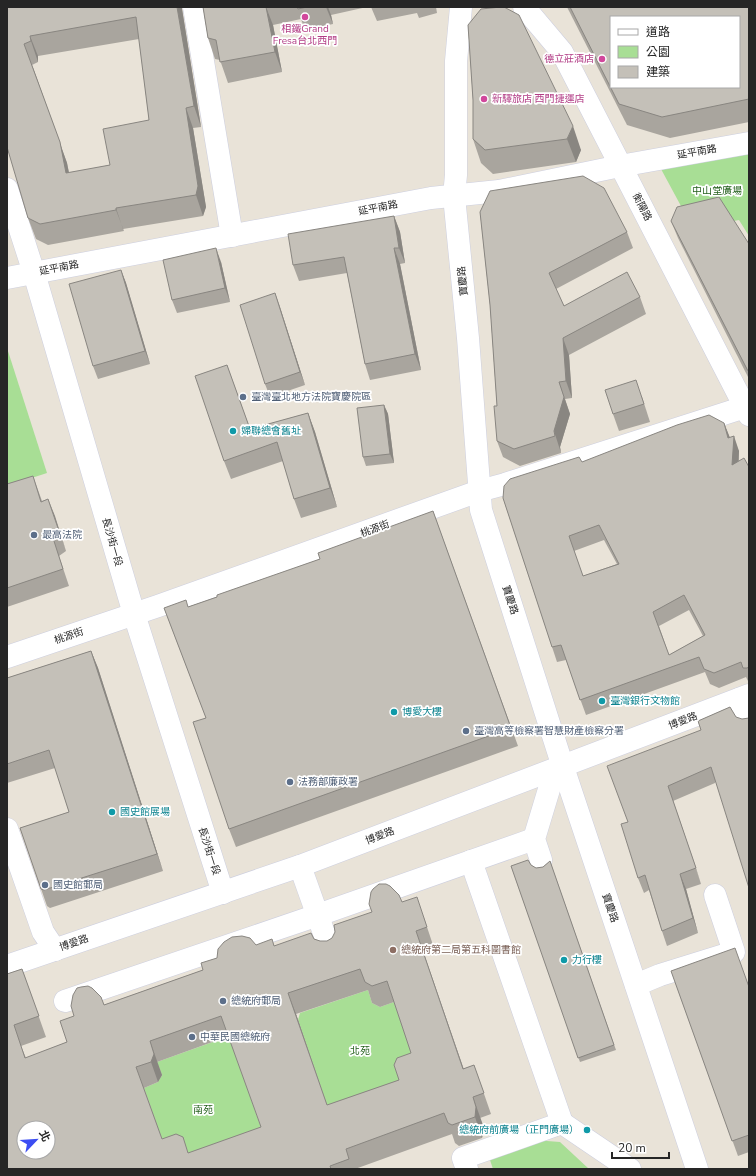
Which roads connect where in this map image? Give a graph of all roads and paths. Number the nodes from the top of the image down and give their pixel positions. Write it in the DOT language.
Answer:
graph roads {
  1 [pos="194,7"];
  2 [pos="461,7"];
  3 [pos="524,7"];
  4 [pos="749,143"];
  5 [pos="620,166"];
  6 [pos="7,189"];
  7 [pos="454,196"];
  8 [pos="232,236"];
  9 [pos="34,273"];
  10 [pos="7,278"];
  11 [pos="747,411"];
  12 [pos="479,491"];
  13 [pos="134,614"];
  14 [pos="7,657"];
  15 [pos="744,697"];
  16 [pos="749,722"];
  17 [pos="563,766"];
  18 [pos="7,829"];
  19 [pos="534,839"];
  20 [pos="541,860"];
  21 [pos="471,861"];
  22 [pos="300,866"];
  23 [pos="223,893"];
  24 [pos="715,895"];
  25 [pos="318,915"];
  26 [pos="55,950"];
  27 [pos="330,950"];
  28 [pos="7,966"];
  29 [pos="636,985"];
  30 [pos="65,1001"];
  31 [pos="562,1123"];
  32 [pos="467,1169"];
  33 [pos="630,1169"];
  34 [pos="697,1169"];
  1 -- 8 [label="street"];
  2 -- 7 [label="street, 寶慶路"];
  3 -- 5 [label="street, 衡陽路"];
  4 -- 5 [label="street, 延平南路"];
  5 -- 7 [label="street, 延平南路"];
  5 -- 11 [label="street, 衡陽路"];
  6 -- 9 [label="street, 長沙街一段"];
  7 -- 8 [label="street, 延平南路"];
  7 -- 12 [label="street, 寶慶路"];
  8 -- 9 [label="street, 延平南路"];
  9 -- 10 [label="street, 延平南路"];
  9 -- 13 [label="street, 長沙街一段"];
  11 -- 12 [label="street, 桃源街"];
  12 -- 13 [label="street, 桃源街"];
  12 -- 17 [label="street, 寶慶路"];
  13 -- 14 [label="street, 桃源街"];
  13 -- 23 [label="street, 長沙街一段"];
  15 -- 16 [label="street"];
  15 -- 17 [label="street, 博愛路"];
  17 -- 19 [label="street"];
  17 -- 22 [label="street, 博愛路"];
  17 -- 29 [label="street, 寶慶路"];
  18 -- 26 [label="street"];
  19 -- 20 [label="street"];
  19 -- 21 [label="street"];
  21 -- 25 [label="street"];
  21 -- 31 [label="street"];
  22 -- 23 [label="street, 博愛路"];
  22 -- 25 [label="street"];
  23 -- 26 [label="street, 博愛路"];
  24 -- 29 [label="street"];
  25 -- 27 [label="street"];
  25 -- 30 [label="street"];
  26 -- 28 [label="street, 博愛路"];
  29 -- 34 [label="street, 寶慶路"];
  31 -- 32 [label="street"];
  31 -- 33 [label="street"];
}
